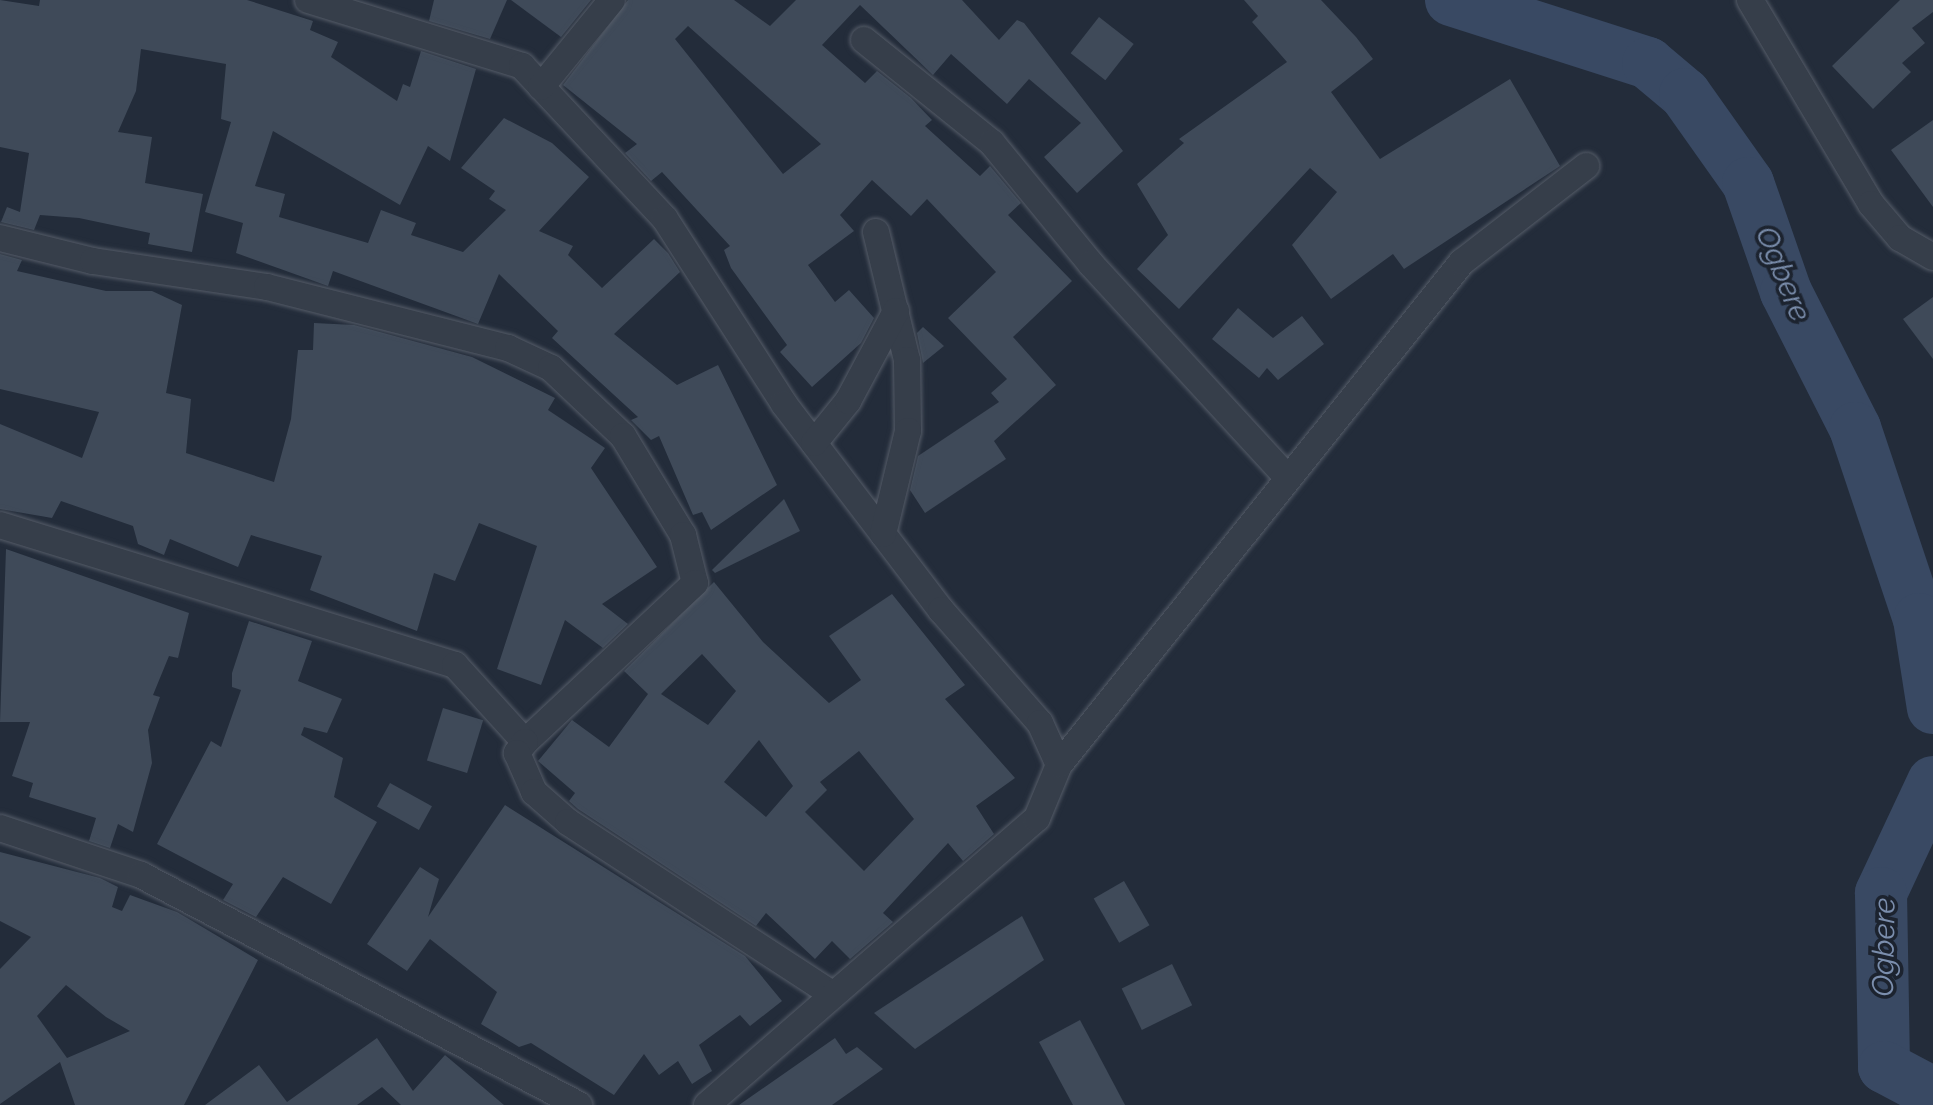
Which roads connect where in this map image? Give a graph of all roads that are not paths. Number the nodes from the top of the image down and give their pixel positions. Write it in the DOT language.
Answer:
graph roads {
  1 [pos="308,0"];
  2 [pos="612,0"];
  3 [pos="1750,0"];
  4 [pos="357,6"];
  5 [pos="864,40"];
  6 [pos="541,87"];
  7 [pos="1586,166"];
  8 [pos="876,232"];
  9 [pos="0,238"];
  10 [pos="1933,257"];
  11 [pos="896,311"];
  12 [pos="814,443"];
  13 [pos="1287,477"];
  14 [pos="0,525"];
  15 [pos="883,534"];
  16 [pos="525,742"];
  17 [pos="1059,765"];
  18 [pos="0,828"];
  19 [pos="830,993"];
  20 [pos="579,1105"];
  21 [pos="707,1105"];
  1 -- 4 [label="street"];
  2 -- 6 [label="street"];
  3 -- 10 [label="street"];
  4 -- 6 [label="street"];
  5 -- 13 [label="street"];
  6 -- 12 [label="street"];
  7 -- 13 [label="street"];
  8 -- 11 [label="street"];
  9 -- 16 [label="street"];
  11 -- 12 [label="street"];
  11 -- 15 [label="street"];
  12 -- 15 [label="street"];
  13 -- 17 [label="street"];
  14 -- 16 [label="street"];
  15 -- 17 [label="street"];
  16 -- 19 [label="street"];
  17 -- 19 [label="street"];
  18 -- 20 [label="street"];
  19 -- 21 [label="street"];
}
